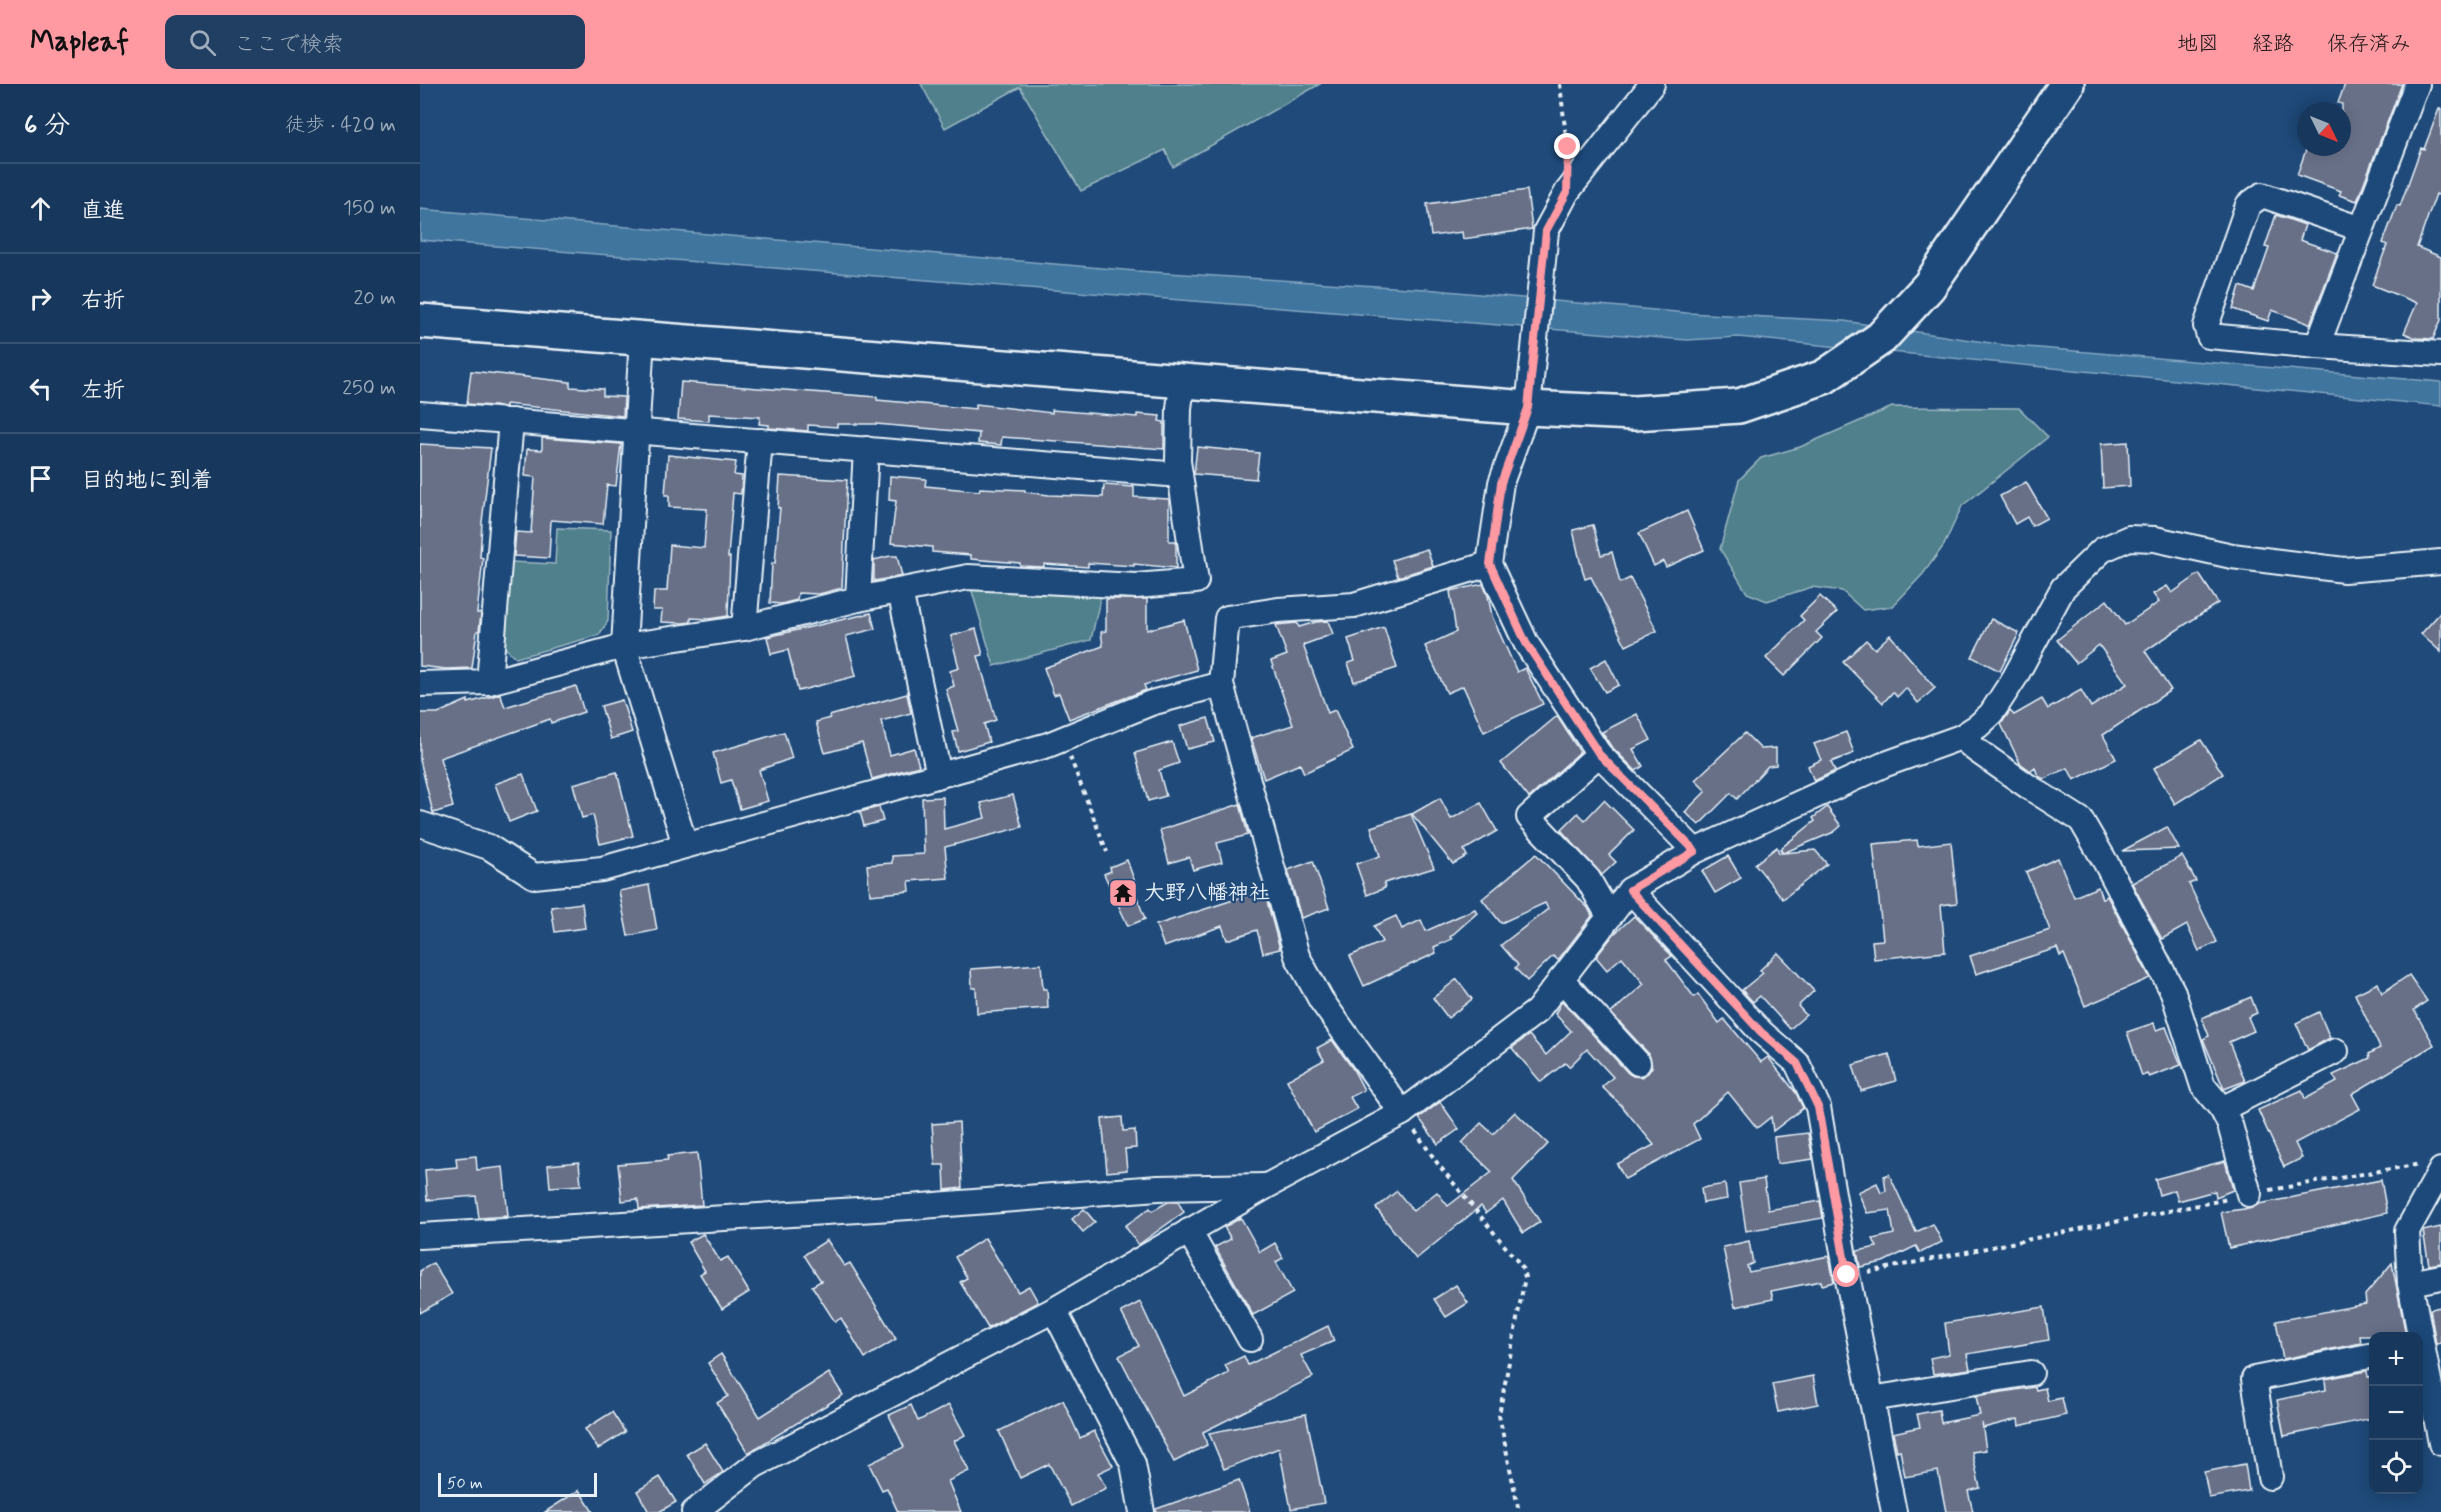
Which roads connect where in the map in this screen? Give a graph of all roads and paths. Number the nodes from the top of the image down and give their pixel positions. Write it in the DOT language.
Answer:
graph roads {
  1 [pos="1560,84"];
  2 [pos="1652,84"];
  3 [pos="2067,84"];
  4 [pos="2417,84"];
  5 [pos="1567,192"];
  6 [pos="2361,229"];
  7 [pos="420,321"];
  8 [pos="642,337"];
  9 [pos="2317,346"];
  10 [pos="2441,354"];
  11 [pos="1183,379"];
  12 [pos="1528,408"];
  13 [pos="420,414"];
  14 [pos="511,421"];
  15 [pos="636,430"];
  16 [pos="760,441"];
  17 [pos="866,449"];
  18 [pos="1180,475"];
  19 [pos="2441,562"];
  20 [pos="1490,564"];
  21 [pos="900,591"];
  22 [pos="858,599"];
  23 [pos="744,628"];
  24 [pos="624,646"];
  25 [pos="489,682"];
  26 [pos="420,684"];
  27 [pos="1221,684"];
  28 [pos="1961,736"];
  29 [pos="1062,739"];
  30 [pos="1599,754"];
  31 [pos="939,775"];
  32 [pos="420,824"];
  33 [pos="685,845"];
  34 [pos="1695,851"];
  35 [pos="1107,852"];
  36 [pos="1630,890"];
  37 [pos="1609,916"];
  38 [pos="1561,979"];
  39 [pos="2336,1051"];
  40 [pos="1638,1062"];
  41 [pos="2222,1109"];
  42 [pos="1402,1113"];
  43 [pos="2435,1166"];
  44 [pos="1267,1186"];
  45 [pos="2249,1194"];
  46 [pos="1189,1231"];
  47 [pos="420,1236"];
  48 [pos="1847,1275"];
  49 [pos="2441,1277"];
  50 [pos="2410,1283"];
  51 [pos="1054,1310"];
  52 [pos="2418,1332"];
  53 [pos="1250,1339"];
  54 [pos="2369,1356"];
  55 [pos="2423,1357"];
  56 [pos="2031,1373"];
  57 [pos="1871,1400"];
  58 [pos="2437,1406"];
  59 [pos="2441,1443"];
  60 [pos="2270,1477"];
  61 [pos="694,1512"];
  62 [pos="1142,1512"];
  63 [pos="1519,1512"];
  64 [pos="1894,1512"];
  1 -- 5 [label="path"];
  2 -- 5 [label="street"];
  3 -- 12 [label="street"];
  4 -- 6 [label="street"];
  5 -- 12 [label="street"];
  6 -- 9 [label="street"];
  6 -- 9 [label="street"];
  7 -- 8 [label="street"];
  8 -- 11 [label="street"];
  8 -- 15 [label="street"];
  9 -- 10 [label="street"];
  11 -- 12 [label="street"];
  11 -- 18 [label="street"];
  12 -- 20 [label="street"];
  13 -- 14 [label="street"];
  14 -- 15 [label="street"];
  14 -- 25 [label="street"];
  15 -- 16 [label="street"];
  15 -- 24 [label="street"];
  16 -- 17 [label="street"];
  16 -- 23 [label="street"];
  17 -- 18 [label="street"];
  17 -- 22 [label="street"];
  18 -- 21 [label="street"];
  19 -- 28 [label="street"];
  20 -- 27 [label="street"];
  20 -- 30 [label="street"];
  21 -- 22 [label="street"];
  21 -- 31 [label="street"];
  22 -- 23 [label="street"];
  23 -- 24 [label="street"];
  24 -- 25 [label="street"];
  24 -- 33 [label="street"];
  25 -- 26 [label="street"];
  27 -- 29 [label="street"];
  27 -- 42 [label="street"];
  28 -- 34 [label="street"];
  28 -- 41 [label="street"];
  29 -- 31 [label="street"];
  29 -- 35 [label="path"];
  30 -- 34 [label="street"];
  30 -- 37 [label="street"];
  31 -- 33 [label="street"];
  32 -- 33 [label="street"];
  34 -- 36 [label="street"];
  36 -- 37 [label="street"];
  36 -- 48 [label="street"];
  37 -- 38 [label="street"];
  38 -- 40 [label="street"];
  38 -- 42 [label="street"];
  39 -- 41 [label="street"];
  41 -- 45 [label="street"];
  42 -- 44 [label="street"];
  42 -- 63 [label="path"];
  43 -- 45 [label="path"];
  43 -- 50 [label="street"];
  44 -- 46 [label="street"];
  44 -- 47 [label="street"];
  45 -- 48 [label="path"];
  46 -- 51 [label="street"];
  46 -- 53 [label="street"];
  48 -- 57 [label="street"];
  49 -- 50 [label="street"];
  50 -- 52 [label="street"];
  51 -- 61 [label="street"];
  51 -- 62 [label="street"];
  54 -- 60 [label="street"];
  55 -- 58 [label="street"];
  56 -- 57 [label="street"];
  57 -- 64 [label="street"];
  58 -- 59 [label="street"];
}
